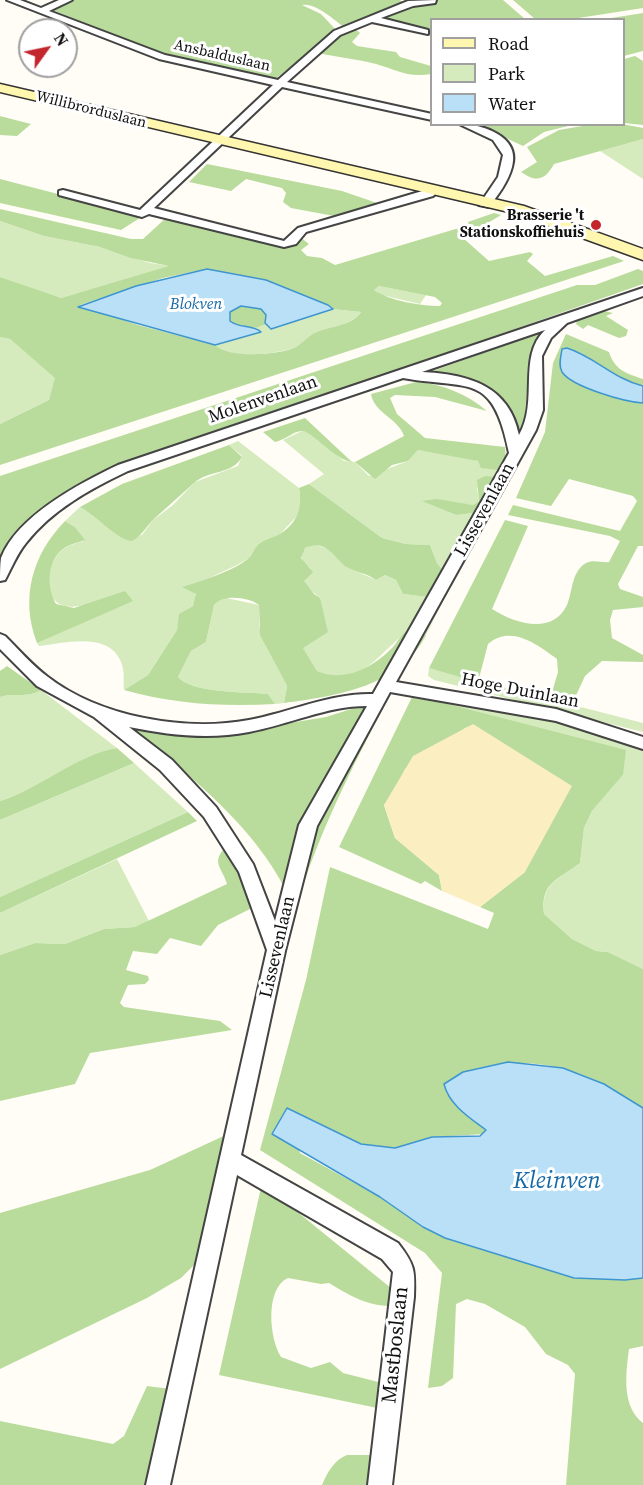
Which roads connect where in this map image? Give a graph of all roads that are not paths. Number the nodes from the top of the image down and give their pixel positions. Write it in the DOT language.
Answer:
graph roads {
  1 [pos="12,0"];
  2 [pos="67,0"];
  3 [pos="432,0"];
  4 [pos="409,2"];
  5 [pos="42,11"];
  6 [pos="372,19"];
  7 [pos="425,32"];
  8 [pos="279,85"];
  9 [pos="0,88"];
  10 [pos="430,117"];
  11 [pos="469,126"];
  12 [pos="220,141"];
  13 [pos="433,191"];
  14 [pos="63,194"];
  15 [pos="486,203"];
  16 [pos="148,210"];
  17 [pos="620,249"];
  18 [pos="643,255"];
  19 [pos="643,262"];
  20 [pos="643,292"];
  21 [pos="563,320"];
  22 [pos="396,375"];
  23 [pos="516,453"];
  24 [pos="1,569"];
  25 [pos="0,640"];
  26 [pos="383,693"];
  27 [pos="100,713"];
  28 [pos="643,743"];
  29 [pos="276,951"];
  30 [pos="229,1160"];
  31 [pos="158,1485"];
  32 [pos="380,1485"];
  1 -- 5 [label="street, Ansbalduslaan"];
  2 -- 5 [label="street"];
  3 -- 4 [label="street"];
  4 -- 6 [label="street"];
  5 -- 8 [label="street, Ansbalduslaan"];
  6 -- 7 [label="street"];
  6 -- 8 [label="street"];
  8 -- 10 [label="street, Ansbalduslaan"];
  8 -- 12 [label="street"];
  9 -- 12 [label="main road, Willibrorduslaan"];
  11 -- 15 [label="street"];
  12 -- 13 [label="main road, Willibrorduslaan"];
  12 -- 16 [label="street"];
  13 -- 15 [label="main road, Willibrorduslaan"];
  13 -- 16 [label="street"];
  14 -- 16 [label="street"];
  15 -- 17 [label="main road, Willibrorduslaan"];
  17 -- 18 [label="main road, Willibrorduslaan"];
  17 -- 19 [label="main road, Willibrorduslaan"];
  20 -- 21 [label="street, Lissevenlaan"];
  21 -- 22 [label="street, Molenvenlaan"];
  21 -- 23 [label="street, Lissevenlaan"];
  22 -- 23 [label="street, Lissevenlaan"];
  22 -- 24 [label="street, Molenvenlaan"];
  23 -- 26 [label="street, Lissevenlaan"];
  25 -- 27 [label="street"];
  26 -- 27 [label="street"];
  26 -- 28 [label="street, Hoge Duinlaan"];
  26 -- 29 [label="street, Lissevenlaan"];
  27 -- 29 [label="street"];
  29 -- 30 [label="street, Lissevenlaan"];
  30 -- 31 [label="street, Lissevenlaan"];
  30 -- 32 [label="street, Mastboslaan"];
}
